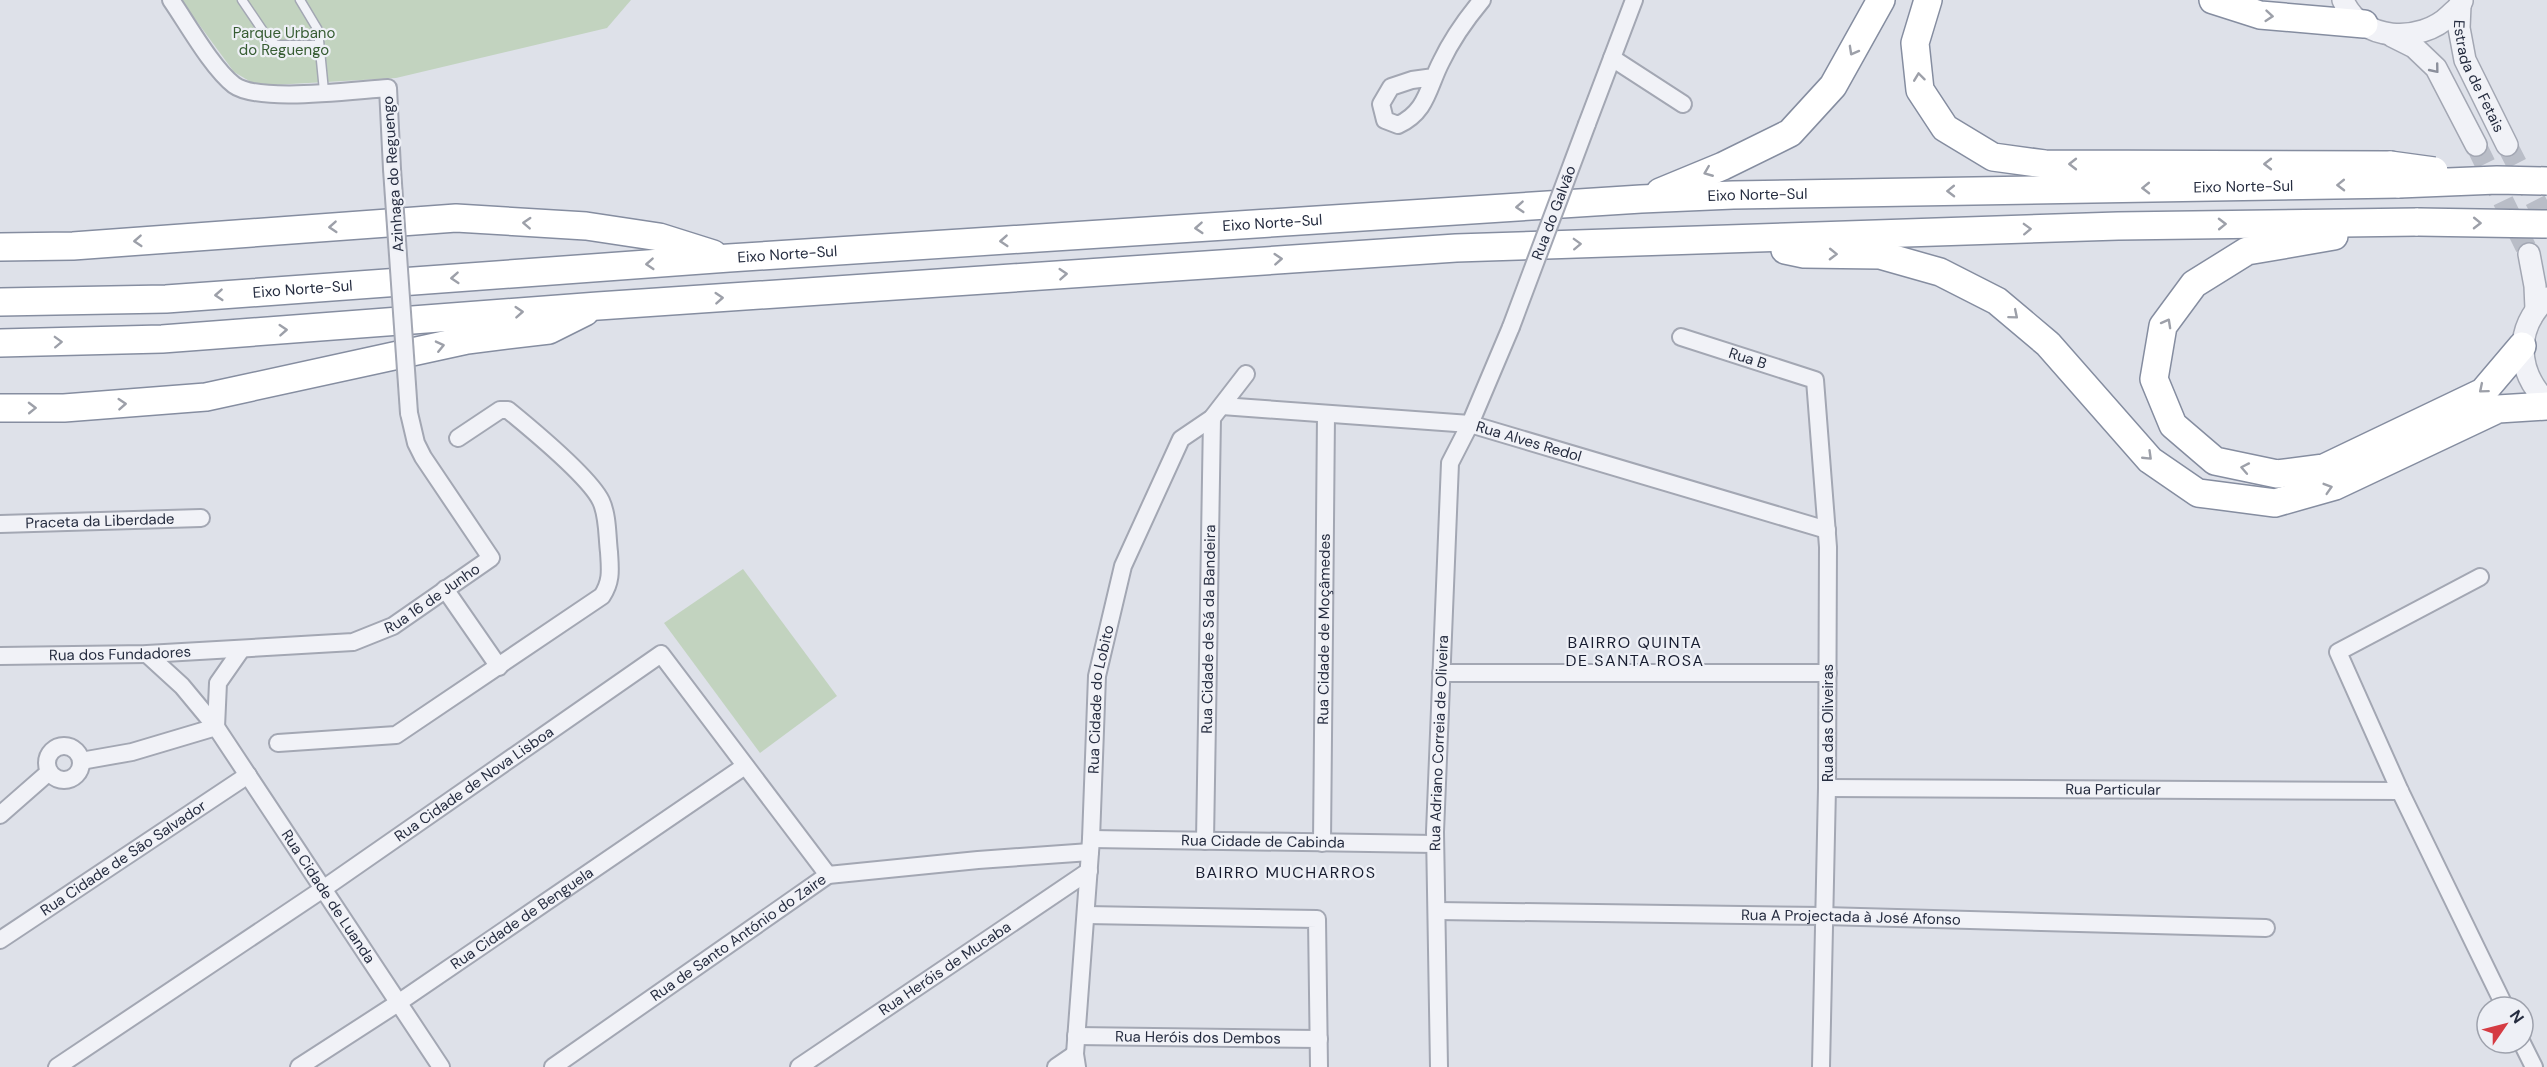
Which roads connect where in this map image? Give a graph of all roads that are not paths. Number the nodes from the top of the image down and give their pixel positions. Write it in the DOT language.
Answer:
graph roads {
  1 [pos="171,0"];
  2 [pos="242,0"];
  3 [pos="300,0"];
  4 [pos="1482,0"];
  5 [pos="1634,0"];
  6 [pos="1881,0"];
  7 [pos="1928,0"];
  8 [pos="2213,0"];
  9 [pos="2343,0"];
  10 [pos="2461,3"];
  11 [pos="2364,24"];
  12 [pos="2389,35"];
  13 [pos="319,45"];
  14 [pos="1612,58"];
  15 [pos="1434,77"];
  16 [pos="324,91"];
  17 [pos="1683,104"];
  18 [pos="2476,145"];
  19 [pos="2507,145"];
  20 [pos="2395,175"];
  21 [pos="2547,181"];
  22 [pos="1641,199"];
  23 [pos="2418,222"];
  24 [pos="2547,224"];
  25 [pos="1734,238"];
  26 [pos="0,247"];
  27 [pos="2529,254"];
  28 [pos="729,258"];
  29 [pos="0,302"];
  30 [pos="2541,303"];
  31 [pos="598,306"];
  32 [pos="1681,337"];
  33 [pos="0,344"];
  34 [pos="2522,346"];
  35 [pos="1246,374"];
  36 [pos="1815,380"];
  37 [pos="2547,404"];
  38 [pos="0,408"];
  39 [pos="409,412"];
  40 [pos="1217,412"];
  41 [pos="1326,415"];
  42 [pos="1470,424"];
  43 [pos="458,438"];
  44 [pos="201,518"];
  45 [pos="0,524"];
  46 [pos="1827,530"];
  47 [pos="2480,577"];
  48 [pos="446,589"];
  49 [pos="241,650"];
  50 [pos="147,654"];
  51 [pos="3,660"];
  52 [pos="499,667"];
  53 [pos="1828,673"];
  54 [pos="1441,674"];
  55 [pos="216,727"];
  56 [pos="278,743"];
  57 [pos="81,761"];
  58 [pos="745,766"];
  59 [pos="49,772"];
  60 [pos="248,775"];
  61 [pos="1827,788"];
  62 [pos="2400,791"];
  63 [pos="0,815"];
  64 [pos="1205,841"];
  65 [pos="1322,843"];
  66 [pos="1435,844"];
  67 [pos="1090,846"];
  68 [pos="1089,871"];
  69 [pos="828,875"];
  70 [pos="323,889"];
  71 [pos="1437,911"];
  72 [pos="1086,915"];
  73 [pos="1824,916"];
  74 [pos="2266,928"];
  75 [pos="0,940"];
  76 [pos="2499,995"];
  77 [pos="398,1003"];
  78 [pos="1077,1036"];
  79 [pos="1319,1039"];
  80 [pos="1076,1060"];
  81 [pos="57,1067"];
  82 [pos="299,1067"];
  83 [pos="441,1067"];
  84 [pos="553,1067"];
  85 [pos="799,1067"];
  86 [pos="1056,1067"];
  87 [pos="1319,1067"];
  88 [pos="1439,1067"];
  89 [pos="1821,1067"];
  1 -- 16 [label="street, Azinhaga do Reguengo"];
  2 -- 13 [label="lane"];
  3 -- 13 [label="lane"];
  4 -- 15 [label="street"];
  5 -- 14 [label="street, Rua do Galvão"];
  6 -- 22 [label="highway, one-way"];
  20 -- 7 [label="highway, one-way"];
  8 -- 11 [label="highway, one-way"];
  9 -- 11 [label="street"];
  10 -- 12 [label="street"];
  10 -- 19 [label="street, Estrada de Fetais"];
  11 -- 12 [label="street, Estrada de Fetais"];
  12 -- 18 [label="street, Estrada de Fetais, one-way"];
  13 -- 16 [label="lane"];
  14 -- 17 [label="street"];
  14 -- 42 [label="street, Rua do Galvão, bridge"];
  16 -- 39 [label="street, Azinhaga do Reguengo, bridge"];
  20 -- 21 [label="highway, Eixo Norte-Sul, bridge"];
  20 -- 22 [label="highway, Eixo Norte-Sul, one-way"];
  22 -- 28 [label="highway, Eixo Norte-Sul, one-way"];
  23 -- 24 [label="highway, one-way, bridge"];
  25 -- 23 [label="highway, one-way"];
  34 -- 23 [label="highway, one-way"];
  31 -- 25 [label="highway, one-way"];
  25 -- 37 [label="highway, one-way"];
  28 -- 26 [label="highway, one-way"];
  27 -- 30 [label="street"];
  28 -- 29 [label="highway, Eixo Norte-Sul, one-way"];
  30 -- 34 [label="street"];
  33 -- 31 [label="highway, one-way"];
  38 -- 31 [label="highway, one-way"];
  32 -- 36 [label="street, Rua B"];
  34 -- 37 [label="street"];
  35 -- 40 [label="street, Rua Cidade do Lobito"];
  36 -- 46 [label="street, Rua das Oliveiras"];
  39 -- 48 [label="street, Rua 16 de Junho"];
  40 -- 41 [label="street, Rua Alves Redol"];
  40 -- 64 [label="street, Rua Cidade de Sá da Bandeira"];
  40 -- 67 [label="street, Rua Cidade do Lobito"];
  41 -- 42 [label="street, Rua Alves Redol"];
  41 -- 65 [label="street, Rua Cidade de Moçâmedes"];
  42 -- 46 [label="street, Rua Alves Redol"];
  42 -- 54 [label="street, Rua Adriano Correia de Oliveira"];
  43 -- 52 [label="street"];
  44 -- 45 [label="street, Praceta da Liberdade"];
  46 -- 53 [label="street, Rua das Oliveiras"];
  47 -- 62 [label="street"];
  48 -- 49 [label="street, Rua 16 de Junho"];
  48 -- 52 [label="street"];
  49 -- 50 [label="street, Rua dos Fundadores"];
  49 -- 55 [label="street"];
  50 -- 51 [label="street, Rua dos Fundadores"];
  50 -- 55 [label="street, Rua Cidade de Luanda"];
  52 -- 56 [label="street"];
  53 -- 54 [label="street"];
  53 -- 61 [label="street, Rua das Oliveiras"];
  54 -- 66 [label="street, Rua Adriano Correia de Oliveira"];
  55 -- 57 [label="street"];
  55 -- 60 [label="street, Rua Cidade de Luanda"];
  57 -- 59 [label="street"];
  57 -- 59 [label="street"];
  58 -- 69 [label="street, Rua Cidade de Nova Lisboa"];
  58 -- 70 [label="street, Rua Cidade de Nova Lisboa"];
  58 -- 77 [label="street, Rua Cidade de Benguela"];
  59 -- 63 [label="street"];
  60 -- 70 [label="street, Rua Cidade de Luanda"];
  60 -- 75 [label="street, Rua Cidade de São Salvador"];
  61 -- 62 [label="street, Rua Particular"];
  61 -- 73 [label="street, Rua das Oliveiras"];
  62 -- 76 [label="street"];
  64 -- 65 [label="street, Rua Cidade de Cabinda"];
  64 -- 67 [label="street, Rua Cidade de Cabinda"];
  65 -- 66 [label="street, Rua Cidade de Cabinda"];
  66 -- 71 [label="street, Rua Adriano Correia de Oliveira"];
  67 -- 68 [label="street, Rua Cidade do Lobito"];
  67 -- 69 [label="street, Rua de Santo António do Zaire"];
  68 -- 72 [label="street, Rua Cidade do Lobito"];
  68 -- 85 [label="street, Rua Heróis de Mucaba"];
  69 -- 84 [label="street, Rua de Santo António do Zaire"];
  70 -- 77 [label="street, Rua Cidade de Luanda"];
  70 -- 81 [label="street, Rua Cidade de Nova Lisboa"];
  71 -- 73 [label="street, Rua A Projectada à José Afonso"];
  71 -- 88 [label="street, Rua Adriano Correia de Oliveira"];
  72 -- 78 [label="street, Rua Cidade do Lobito"];
  72 -- 79 [label="street"];
  73 -- 74 [label="street, Rua A Projectada à José Afonso"];
  73 -- 89 [label="street, Rua das Oliveiras"];
  77 -- 82 [label="street, Rua Cidade de Benguela"];
  77 -- 83 [label="street, Rua Cidade de Luanda"];
  78 -- 79 [label="street, Rua Heróis dos Dembos"];
  78 -- 80 [label="street, Rua Cidade do Lobito"];
  79 -- 87 [label="street"];
  80 -- 86 [label="street"];
}
